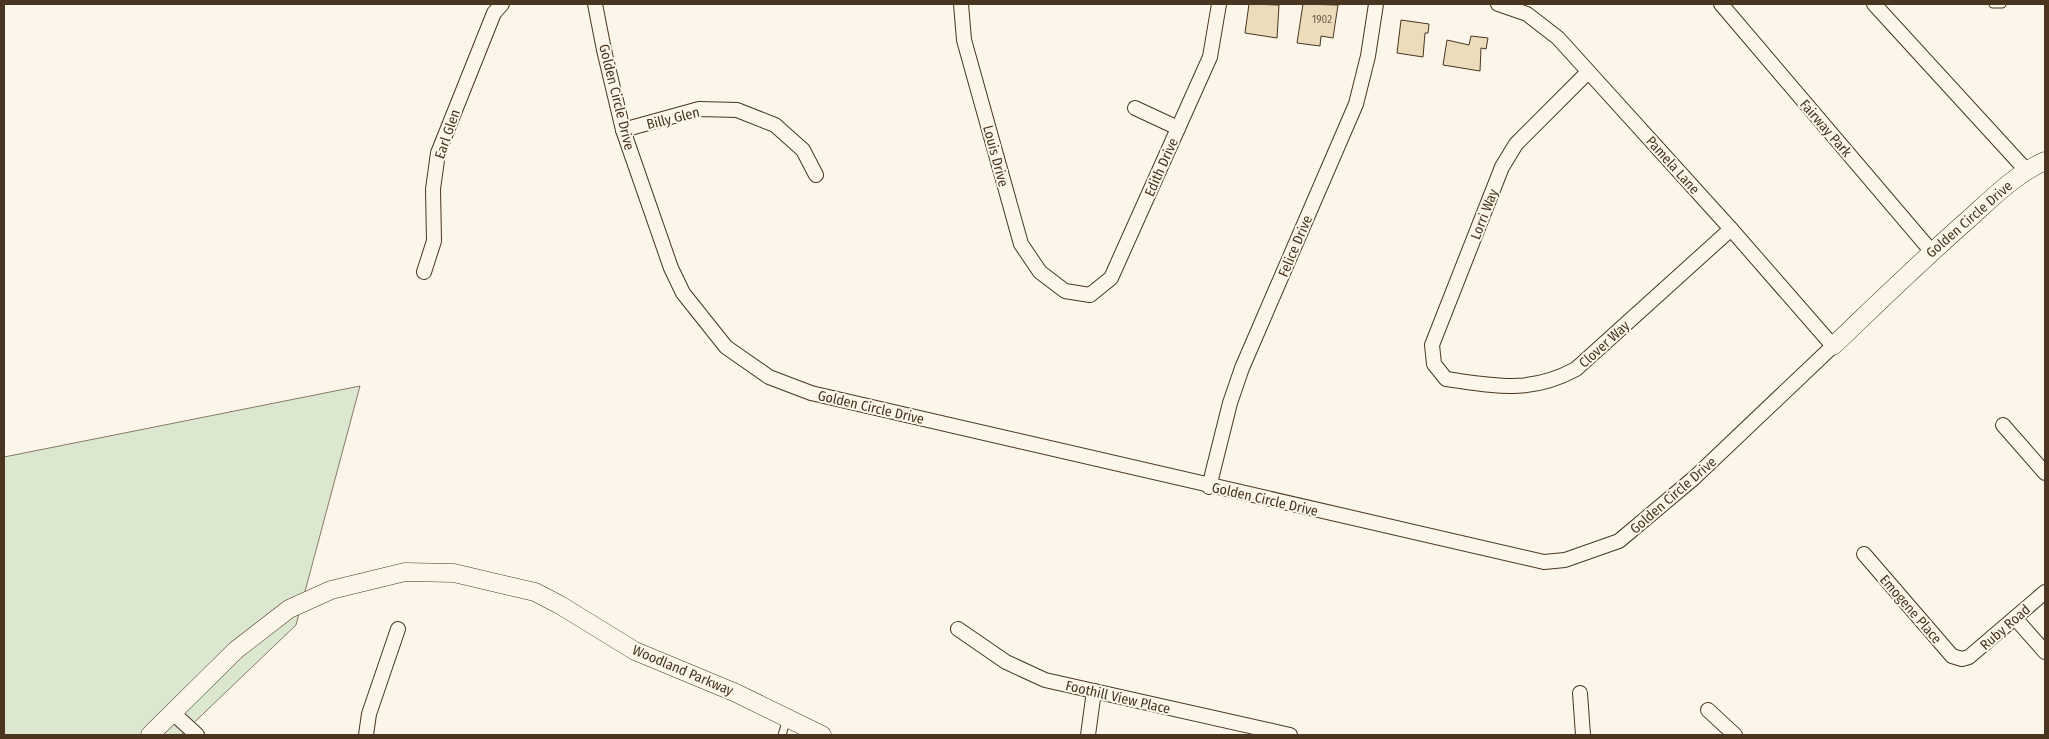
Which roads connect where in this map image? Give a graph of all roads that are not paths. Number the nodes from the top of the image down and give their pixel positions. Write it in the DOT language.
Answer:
graph roads {
  1 [pos="502,4"];
  2 [pos="595,4"];
  3 [pos="961,4"];
  4 [pos="1219,4"];
  5 [pos="1376,4"];
  6 [pos="1498,4"];
  7 [pos="1721,4"];
  8 [pos="1874,4"];
  9 [pos="1993,4"];
  10 [pos="2002,4"];
  11 [pos="1588,72"];
  12 [pos="1135,108"];
  13 [pos="1178,128"];
  14 [pos="623,130"];
  15 [pos="2045,161"];
  16 [pos="2026,170"];
  17 [pos="816,176"];
  18 [pos="1731,228"];
  19 [pos="1932,252"];
  20 [pos="424,272"];
  21 [pos="1065,291"];
  22 [pos="1833,346"];
  23 [pos="1446,379"];
  24 [pos="2003,425"];
  25 [pos="2045,473"];
  26 [pos="1209,487"];
  27 [pos="1864,554"];
  28 [pos="2045,592"];
  29 [pos="2015,618"];
  30 [pos="398,629"];
  31 [pos="958,629"];
  32 [pos="2045,652"];
  33 [pos="1962,659"];
  34 [pos="1094,691"];
  35 [pos="1580,693"];
  36 [pos="1708,710"];
  37 [pos="173,713"];
  38 [pos="785,727"];
  39 [pos="150,735"];
  40 [pos="197,735"];
  41 [pos="366,735"];
  42 [pos="822,735"];
  43 [pos="1088,735"];
  44 [pos="1290,735"];
  45 [pos="1583,735"];
  46 [pos="1735,735"];
  1 -- 20 [label="street, Earl Glen"];
  2 -- 14 [label="street, Golden Circle Drive"];
  3 -- 21 [label="street, Louis Drive"];
  4 -- 13 [label="street, Edith Drive"];
  5 -- 26 [label="street, Felice Drive"];
  6 -- 11 [label="street, Pamela Lane"];
  7 -- 19 [label="street, Fairway Park"];
  8 -- 16 [label="street"];
  9 -- 10 [label="lane"];
  11 -- 18 [label="street, Pamela Lane"];
  11 -- 23 [label="street, Lorri Way"];
  12 -- 13 [label="street"];
  13 -- 21 [label="street, Edith Drive"];
  14 -- 17 [label="street, Billy Glen"];
  14 -- 26 [label="street, Golden Circle Drive"];
  15 -- 16 [label="street, Golden Circle Drive"];
  16 -- 19 [label="street, Golden Circle Drive"];
  18 -- 22 [label="street, Pamela Lane"];
  18 -- 23 [label="street, Clover Way"];
  19 -- 22 [label="street, Golden Circle Drive"];
  22 -- 26 [label="street, Golden Circle Drive"];
  24 -- 25 [label="street"];
  27 -- 33 [label="street, Emogene Place"];
  28 -- 29 [label="street, Ruby Road"];
  29 -- 32 [label="street"];
  29 -- 33 [label="street, Ruby Road"];
  30 -- 41 [label="street"];
  31 -- 34 [label="street, Foothill View Place"];
  34 -- 43 [label="street"];
  34 -- 44 [label="street, Foothill View Place"];
  35 -- 45 [label="street"];
  36 -- 46 [label="street"];
  37 -- 38 [label="street, Woodland Parkway"];
  37 -- 39 [label="street, Woodland Parkway"];
  37 -- 40 [label="street"];
  38 -- 42 [label="street, Woodland Parkway"];
}
